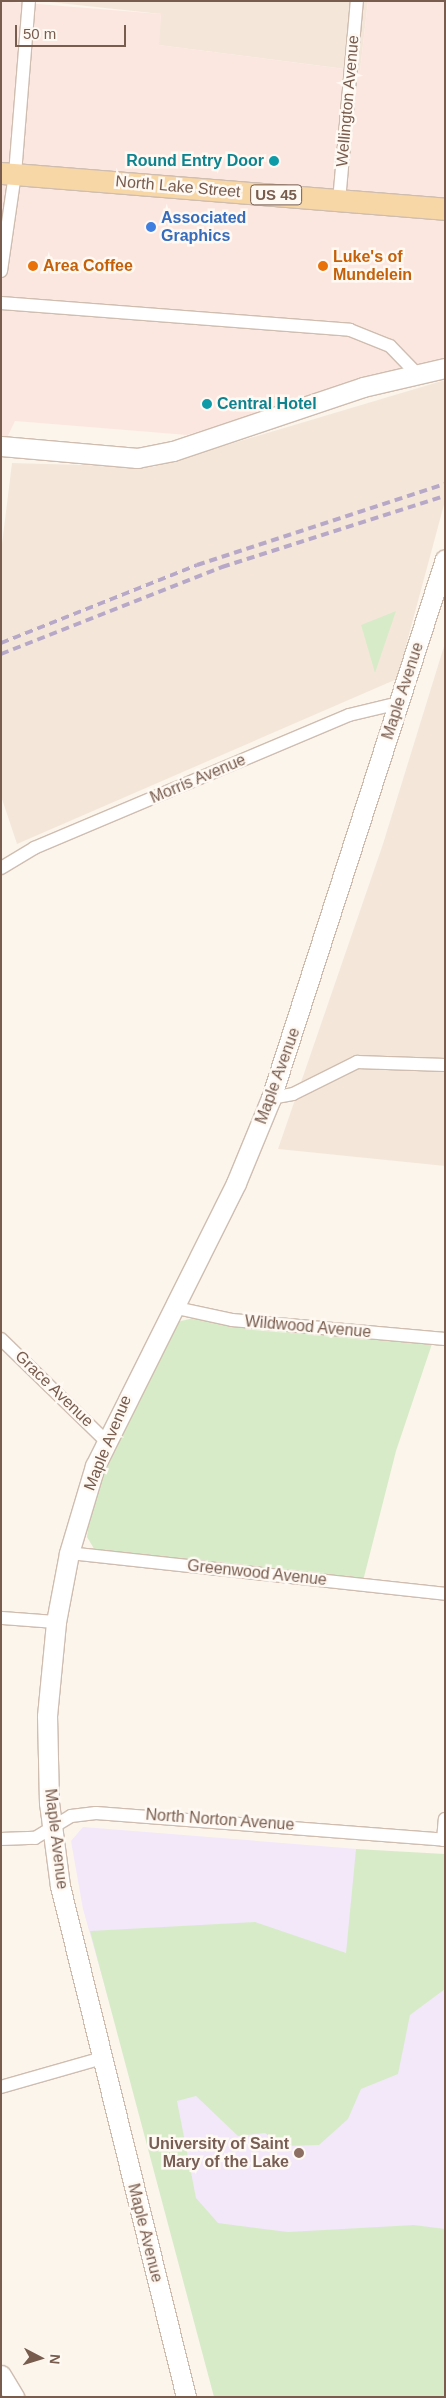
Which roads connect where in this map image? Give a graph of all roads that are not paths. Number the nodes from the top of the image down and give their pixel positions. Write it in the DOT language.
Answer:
graph roads {
  1 [pos="29,1"];
  2 [pos="357,1"];
  3 [pos="8,173"];
  4 [pos="340,201"];
  5 [pos="445,209"];
  6 [pos="1,271"];
  7 [pos="1,303"];
  8 [pos="445,368"];
  9 [pos="416,374"];
  10 [pos="1,446"];
  11 [pos="445,559"];
  12 [pos="399,703"];
  13 [pos="1,868"];
  14 [pos="445,1065"];
  15 [pos="271,1098"];
  16 [pos="172,1308"];
  17 [pos="1,1339"];
  18 [pos="445,1339"];
  19 [pos="106,1441"];
  20 [pos="70,1553"];
  21 [pos="445,1594"];
  22 [pos="1,1618"];
  23 [pos="56,1622"];
  24 [pos="445,1819"];
  25 [pos="53,1828"];
  26 [pos="1,1839"];
  27 [pos="444,1840"];
  28 [pos="102,2058"];
  29 [pos="1,2087"];
  30 [pos="1,2375"];
  31 [pos="14,2397"];
  32 [pos="186,2397"];
  1 -- 3 [label="street"];
  2 -- 4 [label="street, Wellington Avenue"];
  3 -- 4 [label="main road, North Lake Street / US 45"];
  3 -- 6 [label="street"];
  4 -- 5 [label="main road, North Lake Street / US 45"];
  7 -- 9 [label="street"];
  8 -- 9 [label="main road"];
  9 -- 10 [label="main road"];
  11 -- 12 [label="main road, Maple Avenue"];
  12 -- 13 [label="street, Morris Avenue"];
  12 -- 15 [label="main road, Maple Avenue"];
  14 -- 15 [label="street"];
  15 -- 16 [label="main road, Maple Avenue"];
  16 -- 18 [label="street, Wildwood Avenue"];
  16 -- 19 [label="main road, Maple Avenue"];
  17 -- 19 [label="street, Grace Avenue"];
  19 -- 20 [label="main road, Maple Avenue"];
  20 -- 21 [label="street, Greenwood Avenue"];
  20 -- 23 [label="main road, Maple Avenue"];
  22 -- 23 [label="street"];
  23 -- 25 [label="main road, Maple Avenue"];
  24 -- 27 [label="street"];
  25 -- 26 [label="street, North Norton Avenue"];
  25 -- 27 [label="street, North Norton Avenue"];
  25 -- 28 [label="main road, Maple Avenue"];
  28 -- 29 [label="street"];
  28 -- 32 [label="main road, Maple Avenue"];
  30 -- 31 [label="main road"];
}
